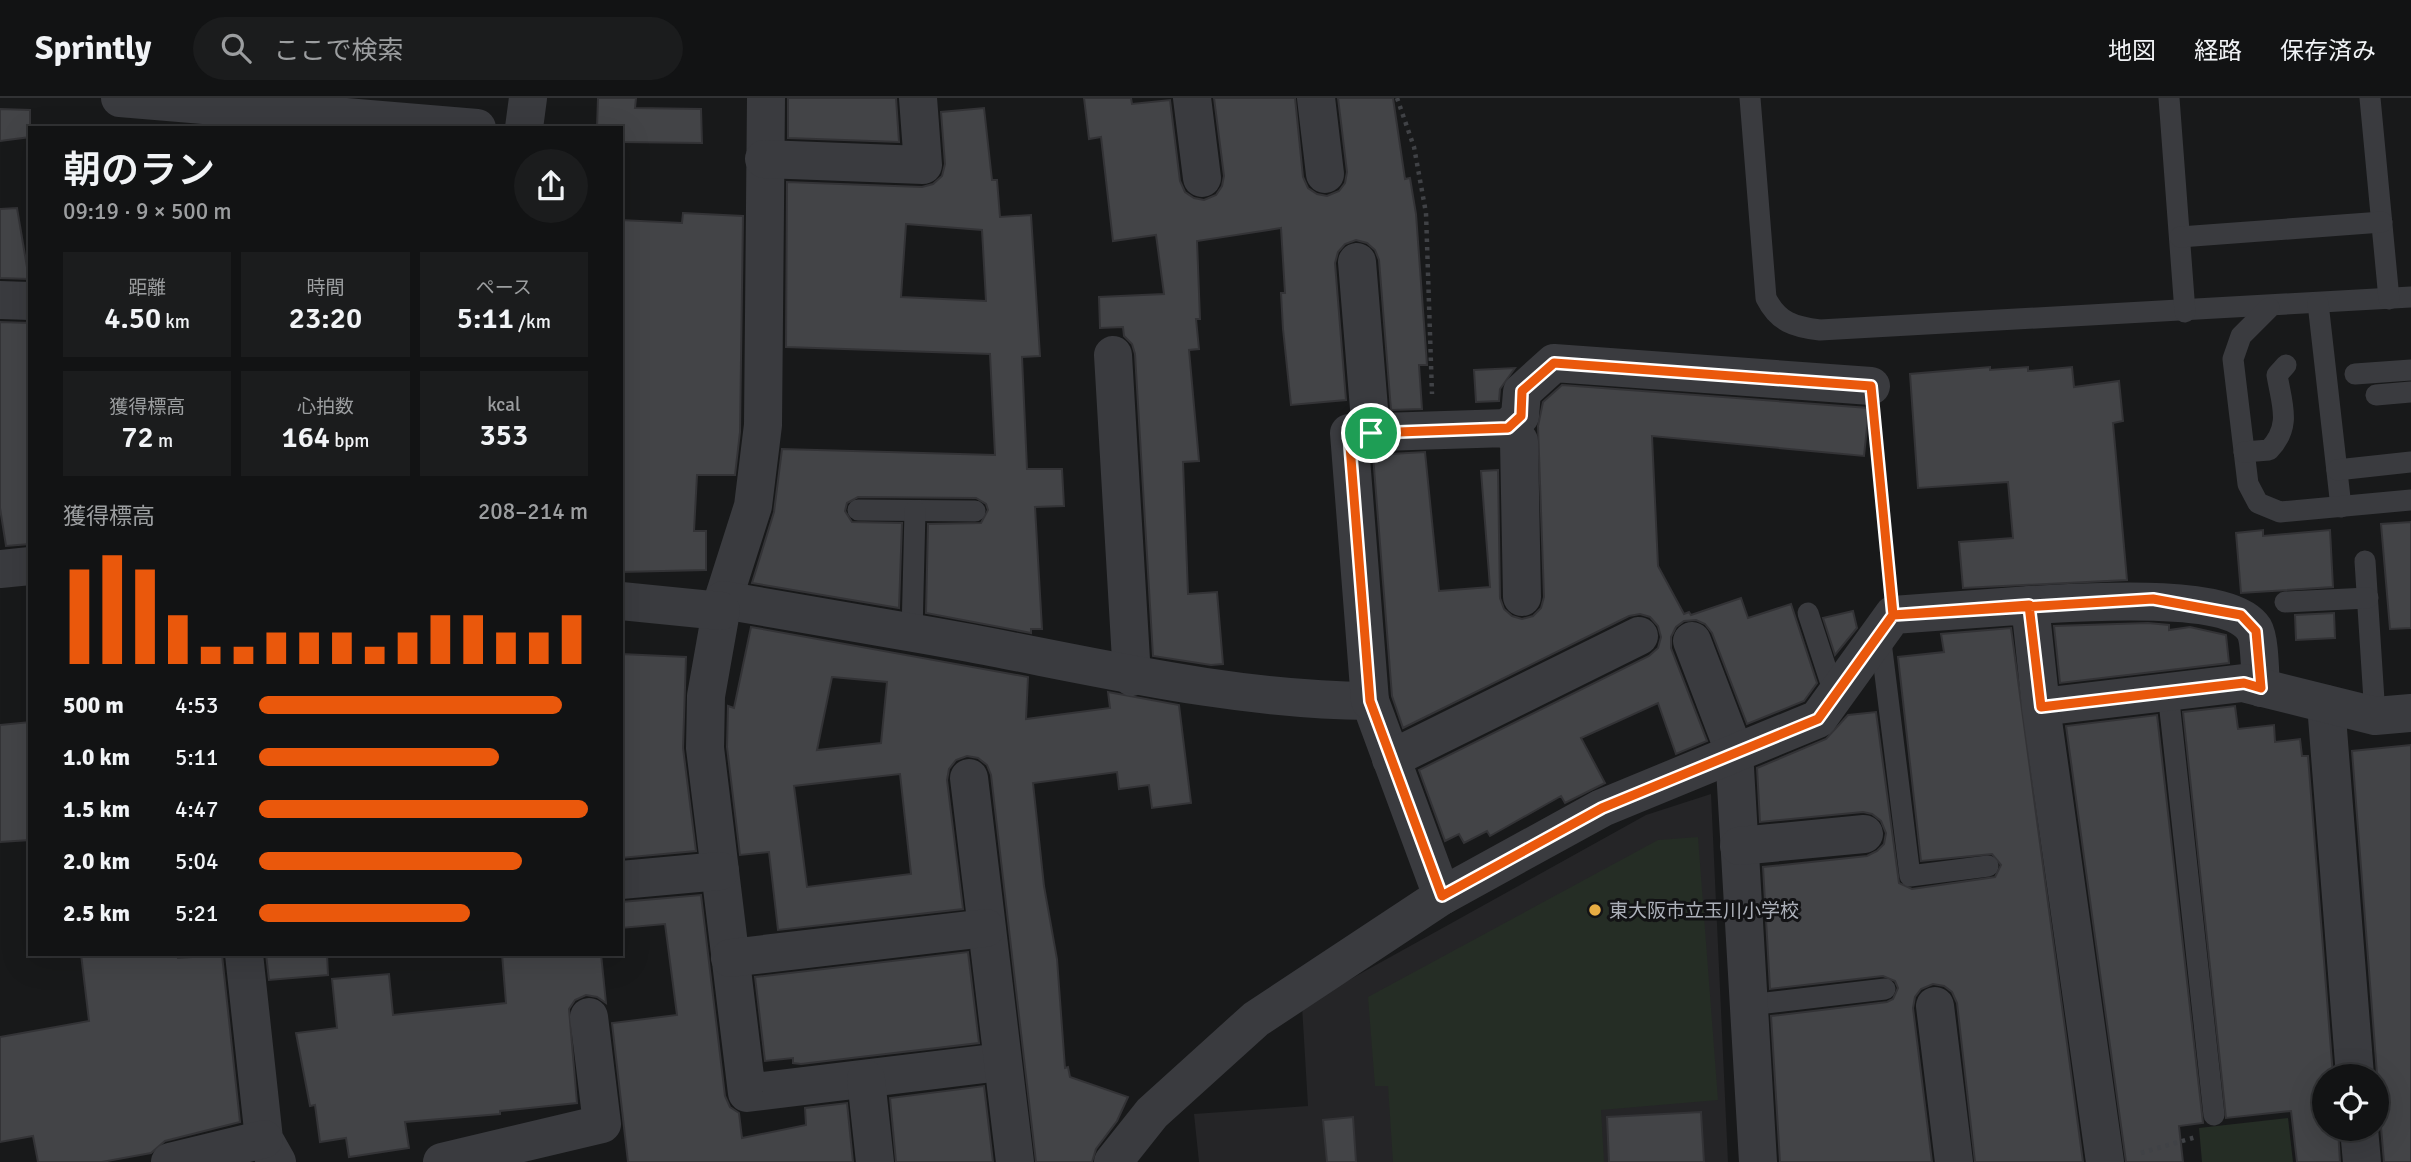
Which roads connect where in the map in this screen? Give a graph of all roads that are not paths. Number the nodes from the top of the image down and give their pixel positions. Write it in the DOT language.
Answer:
graph roads {
  1 [pos="120,98"];
  2 [pos="528,98"];
  3 [pos="766,98"];
  4 [pos="918,98"];
  5 [pos="1192,98"];
  6 [pos="1316,98"];
  7 [pos="1750,98"];
  8 [pos="2169,98"];
  9 [pos="2370,98"];
  10 [pos="183,116"];
  11 [pos="428,126"];
  12 [pos="524,126"];
  13 [pos="764,159"];
  14 [pos="1325,174"];
  15 [pos="1202,178"];
  16 [pos="2382,222"];
  17 [pos="2180,237"];
  18 [pos="1357,262"];
  19 [pos="2411,297"];
  20 [pos="2389,299"];
  21 [pos="0,300"];
  22 [pos="28,301"];
  23 [pos="2318,303"];
  24 [pos="2269,308"];
  25 [pos="2185,312"];
  26 [pos="1113,355"];
  27 [pos="2286,365"];
  28 [pos="2411,370"];
  29 [pos="2355,374"];
  30 [pos="1871,386"];
  31 [pos="2411,392"];
  32 [pos="2376,395"];
  33 [pos="1508,428"];
  34 [pos="1371,433"];
  35 [pos="2244,452"];
  36 [pos="2411,462"];
  37 [pos="2337,470"];
  38 [pos="2411,500"];
  39 [pos="2342,507"];
  40 [pos="858,510"];
  41 [pos="915,510"];
  42 [pos="975,512"];
  43 [pos="2365,561"];
  44 [pos="28,566"];
  45 [pos="0,569"];
  46 [pos="1522,597"];
  47 [pos="2368,598"];
  48 [pos="623,601"];
  49 [pos="2284,602"];
  50 [pos="2029,605"];
  51 [pos="722,606"];
  52 [pos="1808,614"];
  53 [pos="1887,625"];
  54 [pos="912,633"];
  55 [pos="1639,636"];
  56 [pos="1692,641"];
  57 [pos="1132,677"];
  58 [pos="2261,688"];
  59 [pos="2168,692"];
  60 [pos="1835,696"];
  61 [pos="1370,701"];
  62 [pos="2326,704"];
  63 [pos="2041,707"];
  64 [pos="2393,714"];
  65 [pos="1734,751"];
  66 [pos="1391,759"];
  67 [pos="969,778"];
  68 [pos="1864,834"];
  69 [pos="1739,846"];
  70 [pos="1988,866"];
  71 [pos="720,871"];
  72 [pos="623,880"];
  73 [pos="1442,896"];
  74 [pos="986,928"];
  75 [pos="244,956"];
  76 [pos="730,958"];
  77 [pos="1885,989"];
  78 [pos="1749,1005"];
  79 [pos="1935,1006"];
  80 [pos="589,1017"];
  81 [pos="1002,1062"];
  82 [pos="2354,1064"];
  83 [pos="866,1079"];
  84 [pos="2214,1115"];
  85 [pos="2360,1141"];
  86 [pos="270,1151"];
  87 [pos="2121,1158"];
  88 [pos="170,1162"];
  89 [pos="442,1162"];
  90 [pos="875,1162"];
  91 [pos="1015,1162"];
  92 [pos="1113,1162"];
  93 [pos="1758,1162"];
  94 [pos="1954,1162"];
  95 [pos="2362,1162"];
  1 -- 10 [label="street"];
  2 -- 12 [label="street"];
  3 -- 13 [label="street"];
  4 -- 13 [label="street"];
  5 -- 15 [label="street"];
  6 -- 14 [label="street"];
  7 -- 25 [label="lane"];
  8 -- 17 [label="lane"];
  9 -- 16 [label="lane"];
  10 -- 11 [label="street"];
  13 -- 51 [label="street"];
  16 -- 17 [label="lane"];
  16 -- 20 [label="lane"];
  17 -- 25 [label="lane"];
  18 -- 34 [label="street"];
  19 -- 20 [label="lane"];
  20 -- 23 [label="lane"];
  21 -- 22 [label="street"];
  23 -- 24 [label="lane"];
  23 -- 37 [label="lane"];
  24 -- 25 [label="lane"];
  24 -- 35 [label="lane"];
  26 -- 57 [label="street"];
  27 -- 35 [label="lane"];
  28 -- 29 [label="lane"];
  30 -- 33 [label="street"];
  31 -- 32 [label="lane"];
  33 -- 34 [label="street"];
  33 -- 46 [label="street"];
  34 -- 61 [label="street"];
  35 -- 39 [label="lane"];
  36 -- 37 [label="lane"];
  37 -- 39 [label="lane"];
  38 -- 39 [label="lane"];
  40 -- 41 [label="lane"];
  41 -- 42 [label="lane"];
  41 -- 54 [label="lane"];
  43 -- 47 [label="lane"];
  44 -- 45 [label="street"];
  47 -- 49 [label="lane"];
  47 -- 64 [label="lane"];
  48 -- 51 [label="street"];
  50 -- 53 [label="street"];
  50 -- 58 [label="street"];
  50 -- 63 [label="street"];
  51 -- 54 [label="street"];
  51 -- 71 [label="street"];
  52 -- 60 [label="lane"];
  53 -- 60 [label="street"];
  53 -- 70 [label="lane"];
  54 -- 57 [label="street"];
  55 -- 66 [label="street"];
  56 -- 65 [label="street"];
  57 -- 61 [label="street"];
  58 -- 59 [label="street"];
  58 -- 62 [label="street"];
  59 -- 63 [label="street"];
  59 -- 84 [label="lane"];
  60 -- 65 [label="street"];
  61 -- 66 [label="street"];
  62 -- 64 [label="street"];
  62 -- 82 [label="street"];
  63 -- 87 [label="street"];
  65 -- 69 [label="street"];
  65 -- 73 [label="street"];
  66 -- 73 [label="street"];
  67 -- 74 [label="street"];
  68 -- 69 [label="street"];
  69 -- 78 [label="street"];
  71 -- 72 [label="street"];
  71 -- 76 [label="street"];
  73 -- 92 [label="street"];
  74 -- 76 [label="street"];
  74 -- 81 [label="street"];
  75 -- 86 [label="street"];
  76 -- 83 [label="street"];
  77 -- 78 [label="lane"];
  78 -- 93 [label="street"];
  79 -- 94 [label="street"];
  80 -- 89 [label="street"];
  81 -- 83 [label="street"];
  81 -- 91 [label="street"];
  83 -- 90 [label="street"];
  85 -- 95 [label="street"];
  86 -- 88 [label="street"];
}
